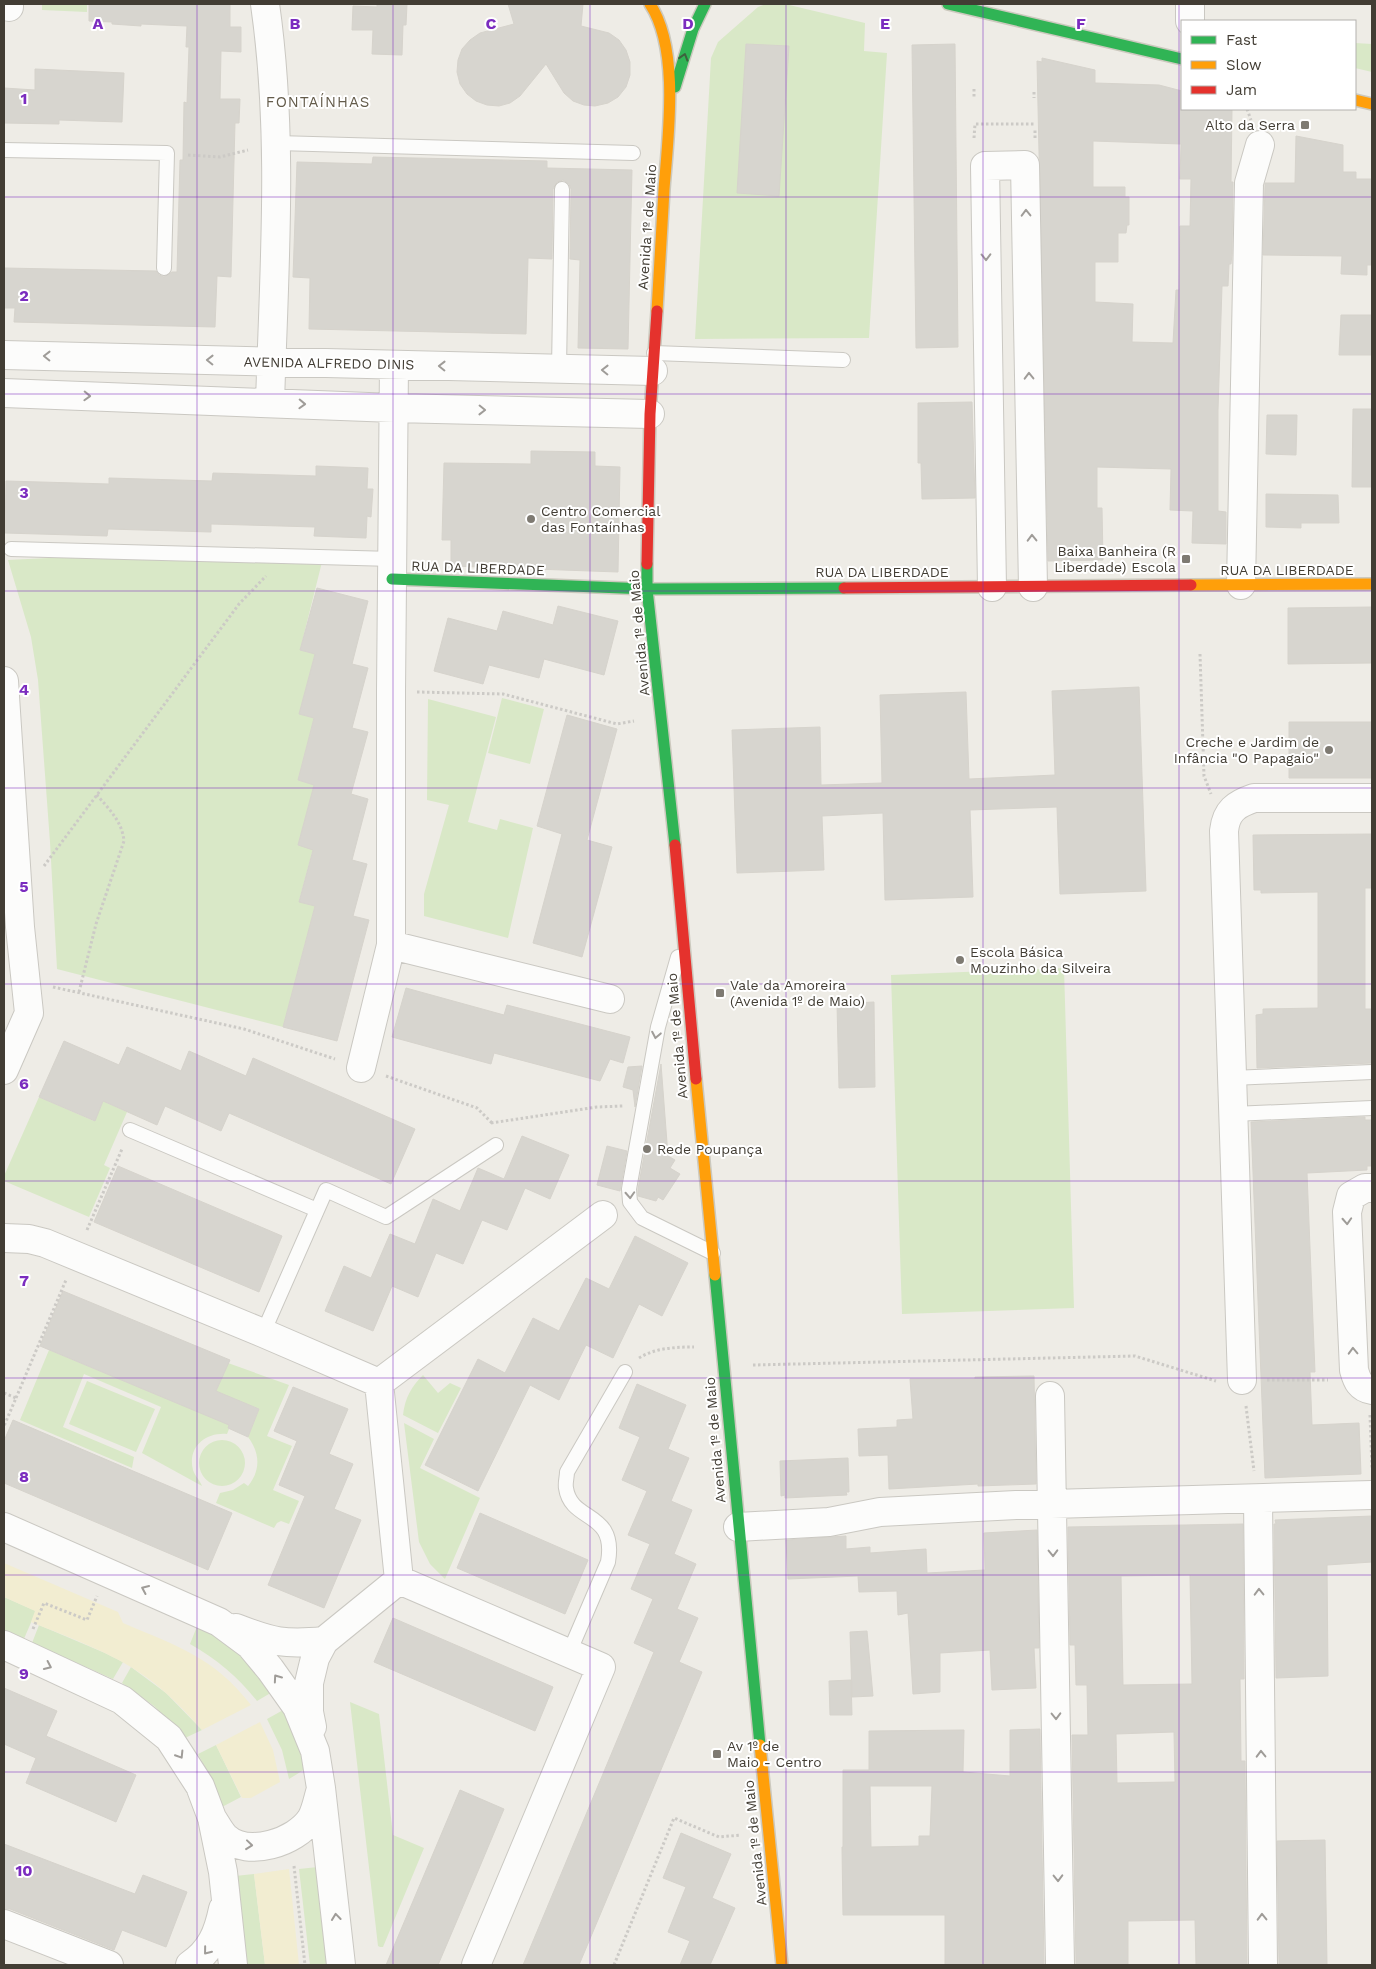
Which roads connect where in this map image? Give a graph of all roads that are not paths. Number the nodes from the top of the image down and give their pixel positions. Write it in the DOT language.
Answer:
graph roads {
  1 [pos="265,4"];
  2 [pos="650,4"];
  3 [pos="705,4"];
  4 [pos="948,4"];
  5 [pos="1190,4"];
  6 [pos="1190,20"];
  7 [pos="1181,59"];
  8 [pos="1356,100"];
  9 [pos="670,103"];
  10 [pos="1372,104"];
  11 [pos="277,143"];
  12 [pos="1260,145"];
  13 [pos="4,150"];
  14 [pos="633,154"];
  15 [pos="562,189"];
  16 [pos="164,268"];
  17 [pos="4,355"];
  18 [pos="843,360"];
  19 [pos="272,362"];
  20 [pos="654,362"];
  21 [pos="394,365"];
  22 [pos="559,369"];
  23 [pos="4,393"];
  24 [pos="270,403"];
  25 [pos="394,408"];
  26 [pos="650,414"];
  27 [pos="11,549"];
  28 [pos="392,569"];
  29 [pos="1372,584"];
  30 [pos="1241,585"];
  31 [pos="992,587"];
  32 [pos="1033,587"];
  33 [pos="647,590"];
  34 [pos="4,682"];
  35 [pos="1372,798"];
  36 [pos="12,924"];
  37 [pos="684,937"];
  38 [pos="392,945"];
  39 [pos="610,999"];
  40 [pos="362,1068"];
  41 [pos="4,1070"];
  42 [pos="1372,1072"];
  43 [pos="1232,1078"];
  44 [pos="1372,1108"];
  45 [pos="1233,1114"];
  46 [pos="130,1130"];
  47 [pos="496,1146"];
  48 [pos="1372,1188"];
  49 [pos="317,1210"];
  50 [pos="603,1215"];
  51 [pos="4,1238"];
  52 [pos="712,1253"];
  53 [pos="1361,1290"];
  54 [pos="263,1333"];
  55 [pos="624,1372"];
  56 [pos="1242,1380"];
  57 [pos="379,1383"];
  58 [pos="1366,1386"];
  59 [pos="1050,1396"];
  60 [pos="1372,1495"];
  61 [pos="1258,1499"];
  62 [pos="1052,1504"];
  63 [pos="4,1527"];
  64 [pos="738,1527"];
  65 [pos="399,1580"];
  66 [pos="219,1622"];
  67 [pos="324,1641"];
  68 [pos="13,1649"];
  69 [pos="569,1653"];
  70 [pos="316,1751"];
  71 [pos="322,1788"];
  72 [pos="212,1818"];
  73 [pos="226,1898"];
  74 [pos="4,1924"];
  75 [pos="109,1965"];
  76 [pos="190,1965"];
  77 [pos="233,1965"];
  78 [pos="341,1965"];
  79 [pos="476,1965"];
  80 [pos="782,1965"];
  81 [pos="1060,1965"];
  82 [pos="1263,1965"];
  1 -- 11 [label="street"];
  2 -- 9 [label="main road, Avenida 1º de Maio"];
  9 -- 3 [label="main road, Avenida 1º de Maio, one-way"];
  4 -- 7 [label="main road"];
  5 -- 6 [label="street"];
  8 -- 10 [label="main road"];
  9 -- 20 [label="main road, Avenida 1º de Maio"];
  11 -- 14 [label="lane"];
  11 -- 19 [label="street"];
  12 -- 30 [label="street"];
  13 -- 16 [label="lane"];
  15 -- 22 [label="lane"];
  19 -- 17 [label="street, AVENIDA ALFREDO DINIS, one-way"];
  18 -- 20 [label="lane"];
  19 -- 21 [label="street, AVENIDA ALFREDO DINIS"];
  19 -- 24 [label="street"];
  20 -- 22 [label="street, AVENIDA ALFREDO DINIS, one-way"];
  20 -- 26 [label="main road, Avenida 1º de Maio"];
  22 -- 21 [label="street, AVENIDA ALFREDO DINIS, one-way"];
  21 -- 25 [label="street"];
  23 -- 24 [label="street, one-way"];
  24 -- 25 [label="street, one-way"];
  25 -- 26 [label="street, one-way"];
  25 -- 28 [label="street"];
  26 -- 33 [label="main road, Avenida 1º de Maio"];
  27 -- 28 [label="lane"];
  28 -- 33 [label="main road, RUA DA LIBERDADE"];
  28 -- 38 [label="street"];
  29 -- 30 [label="main road, RUA DA LIBERDADE"];
  30 -- 32 [label="main road, RUA DA LIBERDADE"];
  31 -- 32 [label="main road, RUA DA LIBERDADE"];
  32 -- 31 [label="street, one-way"];
  31 -- 33 [label="main road, RUA DA LIBERDADE"];
  33 -- 37 [label="main road, Avenida 1º de Maio"];
  34 -- 36 [label="street"];
  35 -- 43 [label="street"];
  36 -- 41 [label="street"];
  37 -- 52 [label="main road, Avenida 1º de Maio"];
  37 -- 52 [label="lane, one-way"];
  38 -- 39 [label="street"];
  38 -- 40 [label="street"];
  42 -- 43 [label="lane"];
  43 -- 45 [label="street"];
  44 -- 45 [label="lane"];
  45 -- 56 [label="street"];
  46 -- 49 [label="lane"];
  47 -- 49 [label="lane"];
  48 -- 53 [label="street, one-way"];
  49 -- 54 [label="lane"];
  50 -- 57 [label="street"];
  51 -- 54 [label="street"];
  52 -- 64 [label="main road, Avenida 1º de Maio"];
  58 -- 53 [label="street, one-way"];
  54 -- 57 [label="street"];
  55 -- 69 [label="lane"];
  57 -- 65 [label="street"];
  59 -- 62 [label="street"];
  60 -- 61 [label="street"];
  61 -- 62 [label="street"];
  82 -- 61 [label="street, one-way"];
  62 -- 64 [label="street"];
  62 -- 81 [label="street, one-way"];
  66 -- 63 [label="street, one-way"];
  64 -- 80 [label="main road, Avenida 1º de Maio"];
  65 -- 67 [label="street"];
  65 -- 69 [label="street"];
  66 -- 67 [label="street"];
  70 -- 66 [label="street, one-way"];
  67 -- 70 [label="street"];
  68 -- 72 [label="street, one-way"];
  69 -- 79 [label="street"];
  70 -- 71 [label="street"];
  72 -- 71 [label="street, one-way"];
  78 -- 71 [label="street, one-way"];
  72 -- 73 [label="street"];
  73 -- 76 [label="street, one-way"];
  73 -- 77 [label="street"];
  74 -- 75 [label="street"];
}
